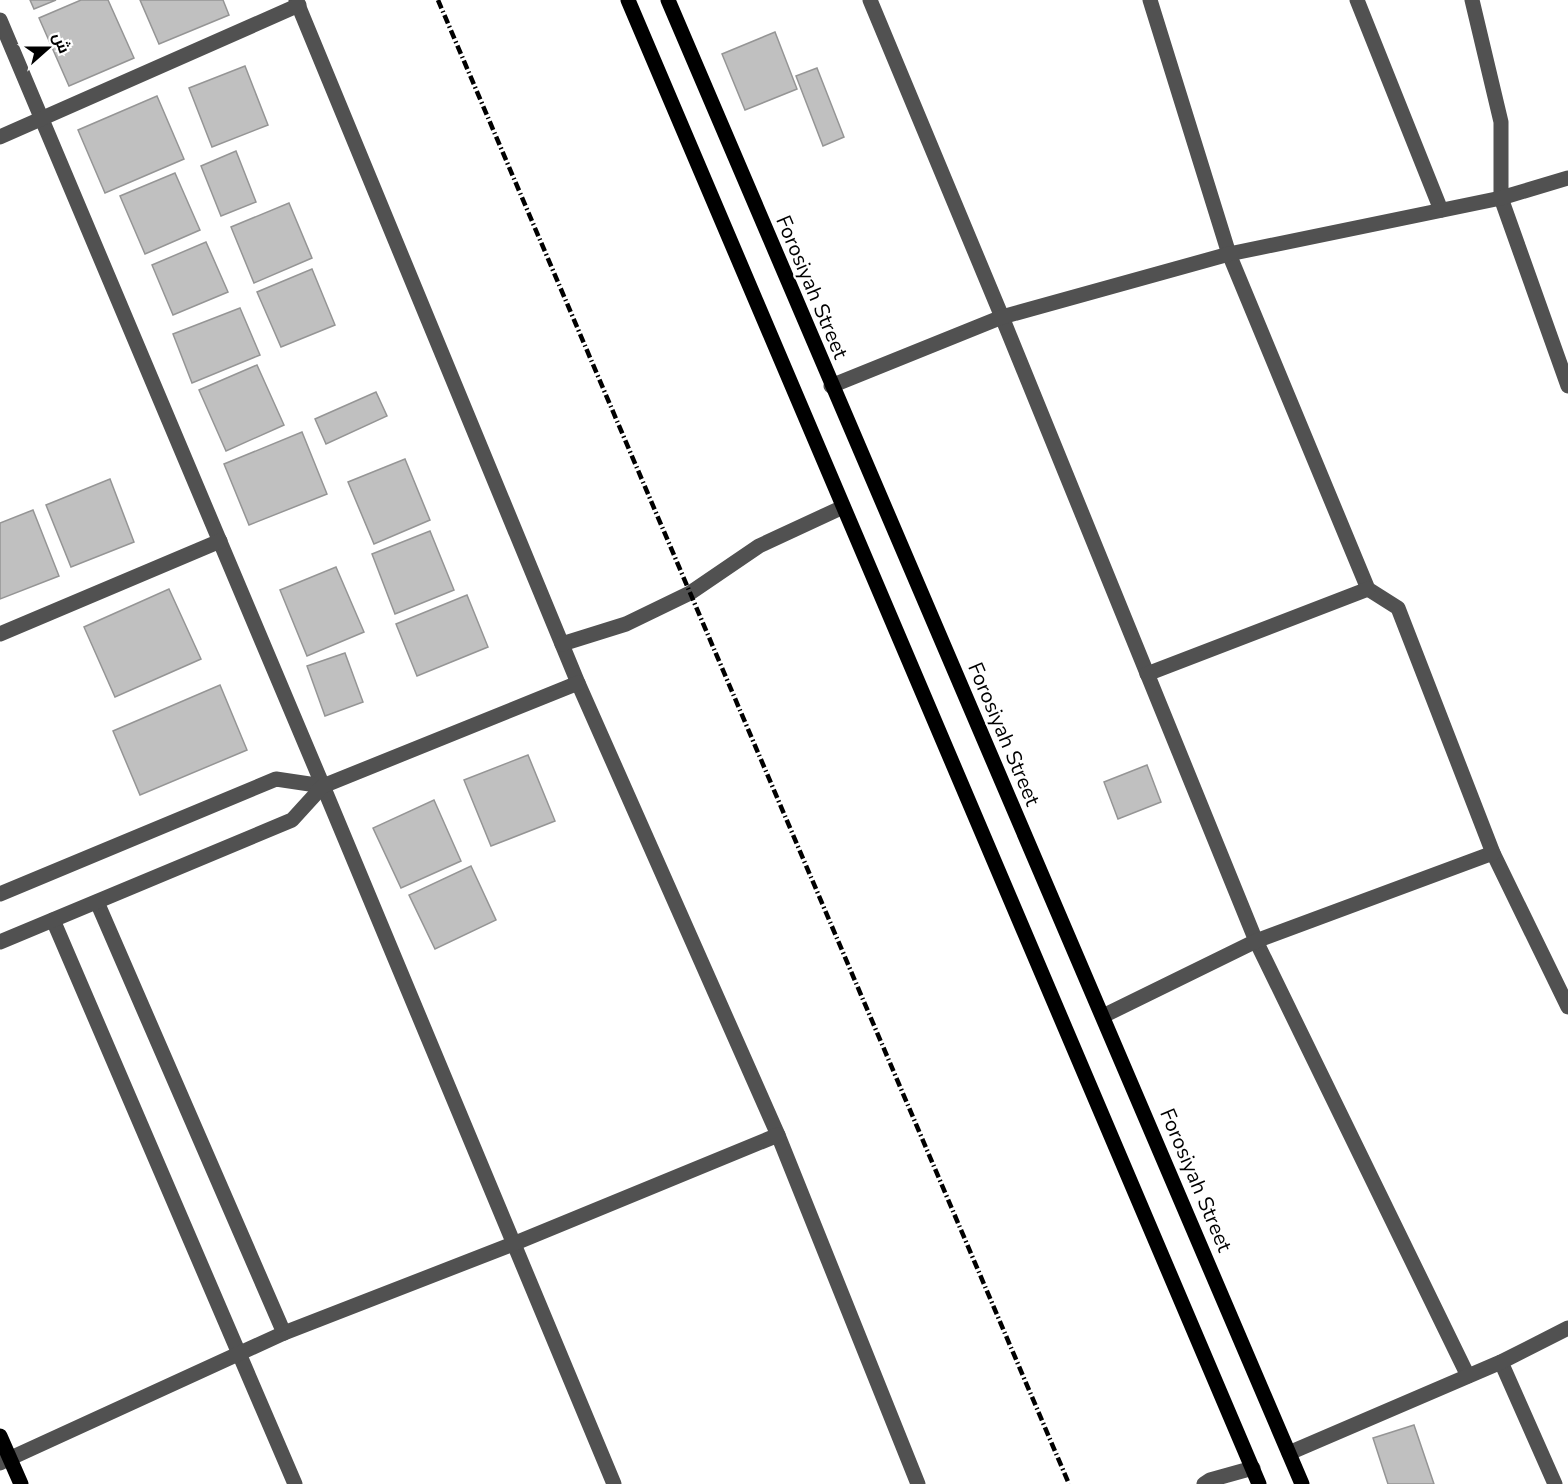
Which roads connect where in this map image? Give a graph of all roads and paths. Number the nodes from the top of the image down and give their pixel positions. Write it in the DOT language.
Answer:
graph roads {
  1 [pos="628,0"];
  2 [pos="668,0"];
  3 [pos="870,0"];
  4 [pos="1150,0"];
  5 [pos="1357,0"];
  6 [pos="1472,0"];
  7 [pos="297,3"];
  8 [pos="0,20"];
  9 [pos="42,118"];
  10 [pos="0,136"];
  11 [pos="1568,178"];
  12 [pos="1501,198"];
  13 [pos="1441,210"];
  14 [pos="1229,254"];
  15 [pos="1002,317"];
  16 [pos="831,386"];
  17 [pos="1568,386"];
  18 [pos="843,507"];
  19 [pos="220,541"];
  20 [pos="1368,589"];
  21 [pos="0,634"];
  22 [pos="562,644"];
  23 [pos="1147,674"];
  24 [pos="578,683"];
  25 [pos="323,786"];
  26 [pos="1493,854"];
  27 [pos="0,894"];
  28 [pos="97,902"];
  29 [pos="53,920"];
  30 [pos="1256,941"];
  31 [pos="0,942"];
  32 [pos="1568,1007"];
  33 [pos="1103,1016"];
  34 [pos="778,1135"];
  35 [pos="513,1244"];
  36 [pos="1568,1328"];
  37 [pos="284,1333"];
  38 [pos="240,1355"];
  39 [pos="1501,1362"];
  40 [pos="1468,1376"];
  41 [pos="0,1436"];
  42 [pos="1289,1453"];
  43 [pos="5,1462"];
  44 [pos="1252,1468"];
  45 [pos="21,1484"];
  46 [pos="295,1484"];
  47 [pos="614,1484"];
  48 [pos="918,1484"];
  49 [pos="1204,1484"];
  50 [pos="1259,1484"];
  51 [pos="1302,1484"];
  52 [pos="1555,1484"];
  1 -- 18 [label="main road"];
  2 -- 16 [label="main road, Forosiyah Street"];
  3 -- 15 [label="street"];
  4 -- 14 [label="street"];
  5 -- 13 [label="street"];
  6 -- 12 [label="street"];
  7 -- 9 [label="street"];
  7 -- 22 [label="street"];
  8 -- 9 [label="street"];
  9 -- 10 [label="street"];
  9 -- 19 [label="street"];
  11 -- 12 [label="street"];
  12 -- 13 [label="street"];
  12 -- 17 [label="street"];
  13 -- 14 [label="street"];
  14 -- 15 [label="street"];
  14 -- 20 [label="street"];
  15 -- 16 [label="street"];
  15 -- 23 [label="street"];
  16 -- 33 [label="main road, Forosiyah Street"];
  18 -- 22 [label="street"];
  18 -- 44 [label="main road"];
  19 -- 21 [label="street"];
  19 -- 25 [label="street"];
  20 -- 23 [label="street"];
  20 -- 26 [label="street"];
  22 -- 24 [label="street"];
  23 -- 30 [label="street"];
  24 -- 25 [label="street"];
  24 -- 34 [label="street"];
  25 -- 27 [label="street"];
  25 -- 28 [label="street"];
  25 -- 35 [label="street"];
  26 -- 30 [label="street"];
  26 -- 32 [label="street"];
  28 -- 29 [label="street"];
  28 -- 37 [label="street"];
  29 -- 31 [label="street"];
  29 -- 38 [label="street"];
  30 -- 33 [label="street"];
  30 -- 40 [label="street"];
  33 -- 42 [label="main road, Forosiyah Street"];
  34 -- 35 [label="street"];
  34 -- 48 [label="street"];
  35 -- 37 [label="street"];
  35 -- 47 [label="street"];
  36 -- 39 [label="street"];
  37 -- 38 [label="street"];
  38 -- 43 [label="street"];
  38 -- 46 [label="street"];
  39 -- 40 [label="street"];
  39 -- 52 [label="street"];
  40 -- 42 [label="street"];
  41 -- 43 [label="main road"];
  42 -- 51 [label="main road, Forosiyah Street"];
  43 -- 45 [label="main road"];
  44 -- 49 [label="street"];
  44 -- 50 [label="main road"];
}
